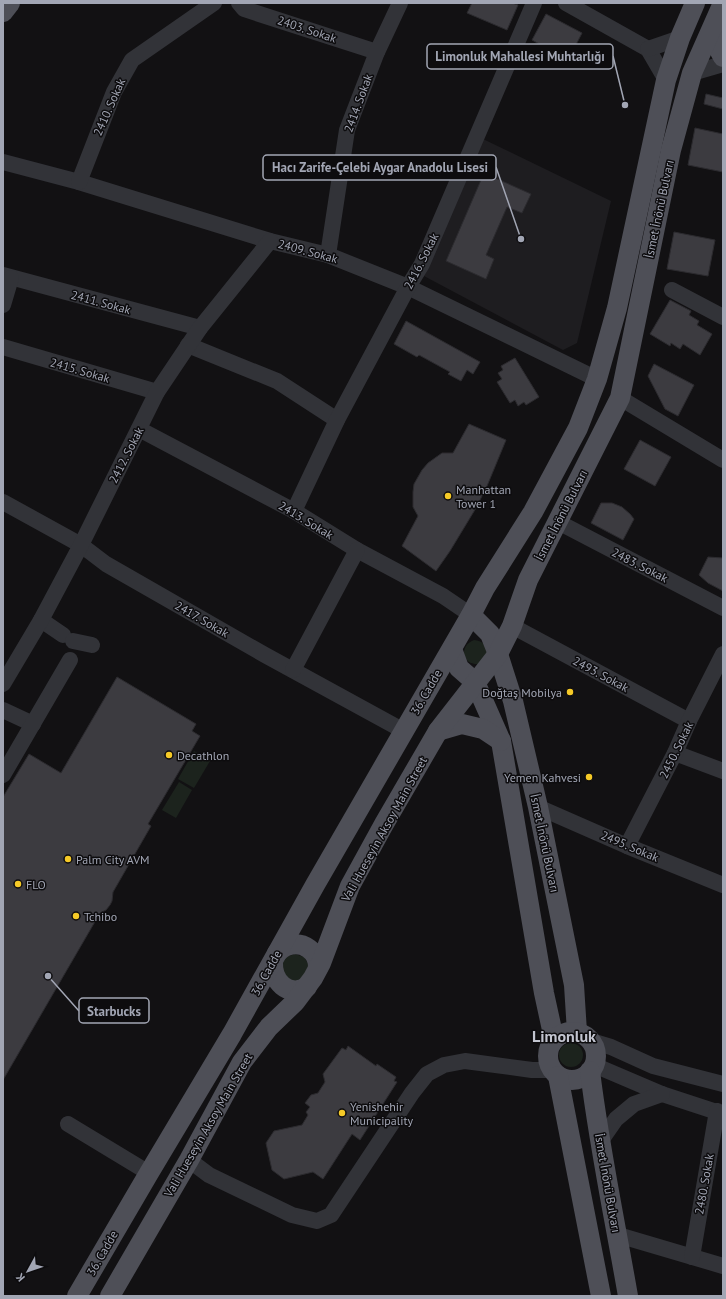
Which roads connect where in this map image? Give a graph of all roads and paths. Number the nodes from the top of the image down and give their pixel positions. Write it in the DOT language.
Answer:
graph roads {
  1 [pos="10,3"];
  2 [pos="214,3"];
  3 [pos="239,3"];
  4 [pos="400,3"];
  5 [pos="534,3"];
  6 [pos="566,3"];
  7 [pos="695,3"];
  8 [pos="720,10"];
  9 [pos="3,12"];
  10 [pos="680,38"];
  11 [pos="648,49"];
  12 [pos="377,52"];
  13 [pos="723,57"];
  14 [pos="723,64"];
  15 [pos="692,73"];
  16 [pos="666,80"];
  17 [pos="3,162"];
  18 [pos="79,182"];
  19 [pos="270,241"];
  20 [pos="328,255"];
  21 [pos="7,277"];
  22 [pos="408,287"];
  23 [pos="672,290"];
  24 [pos="3,305"];
  25 [pos="723,317"];
  26 [pos="200,328"];
  27 [pos="188,345"];
  28 [pos="3,347"];
  29 [pos="597,379"];
  30 [pos="157,392"];
  31 [pos="620,398"];
  32 [pos="337,420"];
  33 [pos="139,429"];
  34 [pos="723,460"];
  35 [pos="3,502"];
  36 [pos="294,512"];
  37 [pos="558,522"];
  38 [pos="81,545"];
  39 [pos="357,550"];
  40 [pos="723,608"];
  41 [pos="471,615"];
  42 [pos="41,620"];
  43 [pos="512,626"];
  44 [pos="92,645"];
  45 [pos="452,649"];
  46 [pos="498,654"];
  47 [pos="70,660"];
  48 [pos="721,664"];
  49 [pos="293,670"];
  50 [pos="475,682"];
  51 [pos="3,684"];
  52 [pos="3,710"];
  53 [pos="689,721"];
  54 [pos="33,724"];
  55 [pos="404,731"];
  56 [pos="438,731"];
  57 [pos="501,741"];
  58 [pos="675,753"];
  59 [pos="723,771"];
  60 [pos="3,775"];
  61 [pos="538,806"];
  62 [pos="627,846"];
  63 [pos="723,885"];
  64 [pos="275,957"];
  65 [pos="318,968"];
  66 [pos="307,987"];
  67 [pos="584,1037"];
  68 [pos="554,1039"];
  69 [pos="592,1068"];
  70 [pos="555,1073"];
  71 [pos="723,1084"];
  72 [pos="662,1094"];
  73 [pos="720,1112"];
  74 [pos="68,1124"];
  75 [pos="600,1142"];
  76 [pos="189,1160"];
  77 [pos="149,1173"];
  78 [pos="618,1235"];
  79 [pos="692,1256"];
  80 [pos="723,1266"];
  81 [pos="77,1296"];
  82 [pos="110,1296"];
  83 [pos="602,1296"];
  84 [pos="628,1296"];
  1 -- 9 [label="main road"];
  2 -- 18 [label="street, 2410. Sokak"];
  3 -- 12 [label="street, 2403. Sokak"];
  4 -- 12 [label="street, 2414. Sokak"];
  5 -- 22 [label="street, 2416. Sokak"];
  6 -- 11 [label="street"];
  7 -- 10 [label="main road, İsmet İnönü Bulvarı"];
  8 -- 13 [label="main road"];
  8 -- 15 [label="main road, İsmet İnönü Bulvarı"];
  10 -- 11 [label="street"];
  10 -- 16 [label="main road, İsmet İnönü Bulvarı"];
  11 -- 16 [label="street"];
  12 -- 20 [label="street, 2414. Sokak"];
  14 -- 15 [label="street"];
  15 -- 31 [label="main road, İsmet İnönü Bulvarı"];
  16 -- 29 [label="main road, İsmet İnönü Bulvarı"];
  17 -- 18 [label="street, 2409. Sokak"];
  18 -- 19 [label="street, 2409. Sokak"];
  19 -- 20 [label="street, 2409. Sokak"];
  19 -- 26 [label="street, 2412. Sokak"];
  20 -- 22 [label="street, 2409. Sokak"];
  21 -- 24 [label="street"];
  21 -- 26 [label="street, 2411. Sokak"];
  22 -- 29 [label="street, 2409. Sokak"];
  22 -- 32 [label="street, 2416. Sokak"];
  23 -- 25 [label="street"];
  26 -- 27 [label="street, 2412. Sokak"];
  27 -- 30 [label="street, 2412. Sokak"];
  27 -- 32 [label="street"];
  28 -- 30 [label="street, 2415. Sokak"];
  29 -- 41 [label="main road, İsmet İnönü Bulvarı"];
  30 -- 33 [label="street, 2412. Sokak"];
  31 -- 34 [label="street"];
  31 -- 37 [label="main road, İsmet İnönü Bulvarı"];
  32 -- 36 [label="street, 2416. Sokak"];
  33 -- 36 [label="street, 2413. Sokak"];
  33 -- 38 [label="street, 2412. Sokak"];
  35 -- 38 [label="street, 2417. Sokak"];
  36 -- 39 [label="street, 2413. Sokak"];
  37 -- 40 [label="street, 2483. Sokak"];
  37 -- 43 [label="main road, İsmet İnönü Bulvarı"];
  38 -- 42 [label="street, 2412. Sokak"];
  38 -- 49 [label="street, 2417. Sokak"];
  39 -- 41 [label="street, 2413. Sokak"];
  39 -- 49 [label="street"];
  41 -- 45 [label="main road, İsmet İnönü Bulvarı"];
  41 -- 46 [label="main road"];
  42 -- 44 [label="street"];
  42 -- 51 [label="street, 2412. Sokak"];
  43 -- 46 [label="main road, İsmet İnönü Bulvarı"];
  43 -- 53 [label="street, 2493. Sokak"];
  45 -- 50 [label="main road"];
  45 -- 55 [label="main road, 36. Cadde"];
  46 -- 50 [label="main road, Vali Hueseyin Aksoy Main Street"];
  46 -- 61 [label="main road, İsmet İnönü Bulvarı"];
  47 -- 54 [label="street"];
  48 -- 53 [label="street, 2450. Sokak"];
  49 -- 55 [label="street, 2417. Sokak"];
  50 -- 56 [label="main road, Vali Hueseyin Aksoy Main Street"];
  50 -- 57 [label="main road, İsmet İnönü Bulvarı"];
  52 -- 54 [label="street"];
  53 -- 58 [label="street, 2450. Sokak"];
  54 -- 60 [label="street"];
  55 -- 64 [label="main road, 36. Cadde"];
  56 -- 57 [label="main road"];
  56 -- 65 [label="main road, Vali Hueseyin Aksoy Main Street"];
  57 -- 68 [label="main road, İsmet İnönü Bulvarı"];
  58 -- 59 [label="street"];
  58 -- 62 [label="street, 2450. Sokak"];
  61 -- 62 [label="street, 2495. Sokak"];
  61 -- 67 [label="main road, İsmet İnönü Bulvarı"];
  62 -- 63 [label="street, 2495. Sokak"];
  64 -- 65 [label="main road"];
  64 -- 66 [label="main road"];
  64 -- 77 [label="main road, 36. Cadde"];
  65 -- 66 [label="main road, Vali Hueseyin Aksoy Main Street"];
  66 -- 76 [label="main road, Vali Hueseyin Aksoy Main Street"];
  67 -- 68 [label="main road"];
  67 -- 69 [label="main road"];
  67 -- 71 [label="street"];
  68 -- 70 [label="main road"];
  69 -- 70 [label="main road"];
  69 -- 72 [label="street"];
  69 -- 75 [label="main road, İsmet İnönü Bulvarı"];
  70 -- 76 [label="street"];
  70 -- 83 [label="main road"];
  72 -- 73 [label="street"];
  72 -- 75 [label="street"];
  73 -- 79 [label="street, 2480. Sokak"];
  74 -- 77 [label="street"];
  75 -- 78 [label="main road, İsmet İnönü Bulvarı"];
  76 -- 82 [label="main road, Vali Hueseyin Aksoy Main Street"];
  77 -- 81 [label="main road, 36. Cadde"];
  78 -- 79 [label="street"];
  78 -- 84 [label="main road, İsmet İnönü Bulvarı"];
  79 -- 80 [label="street"];
}
